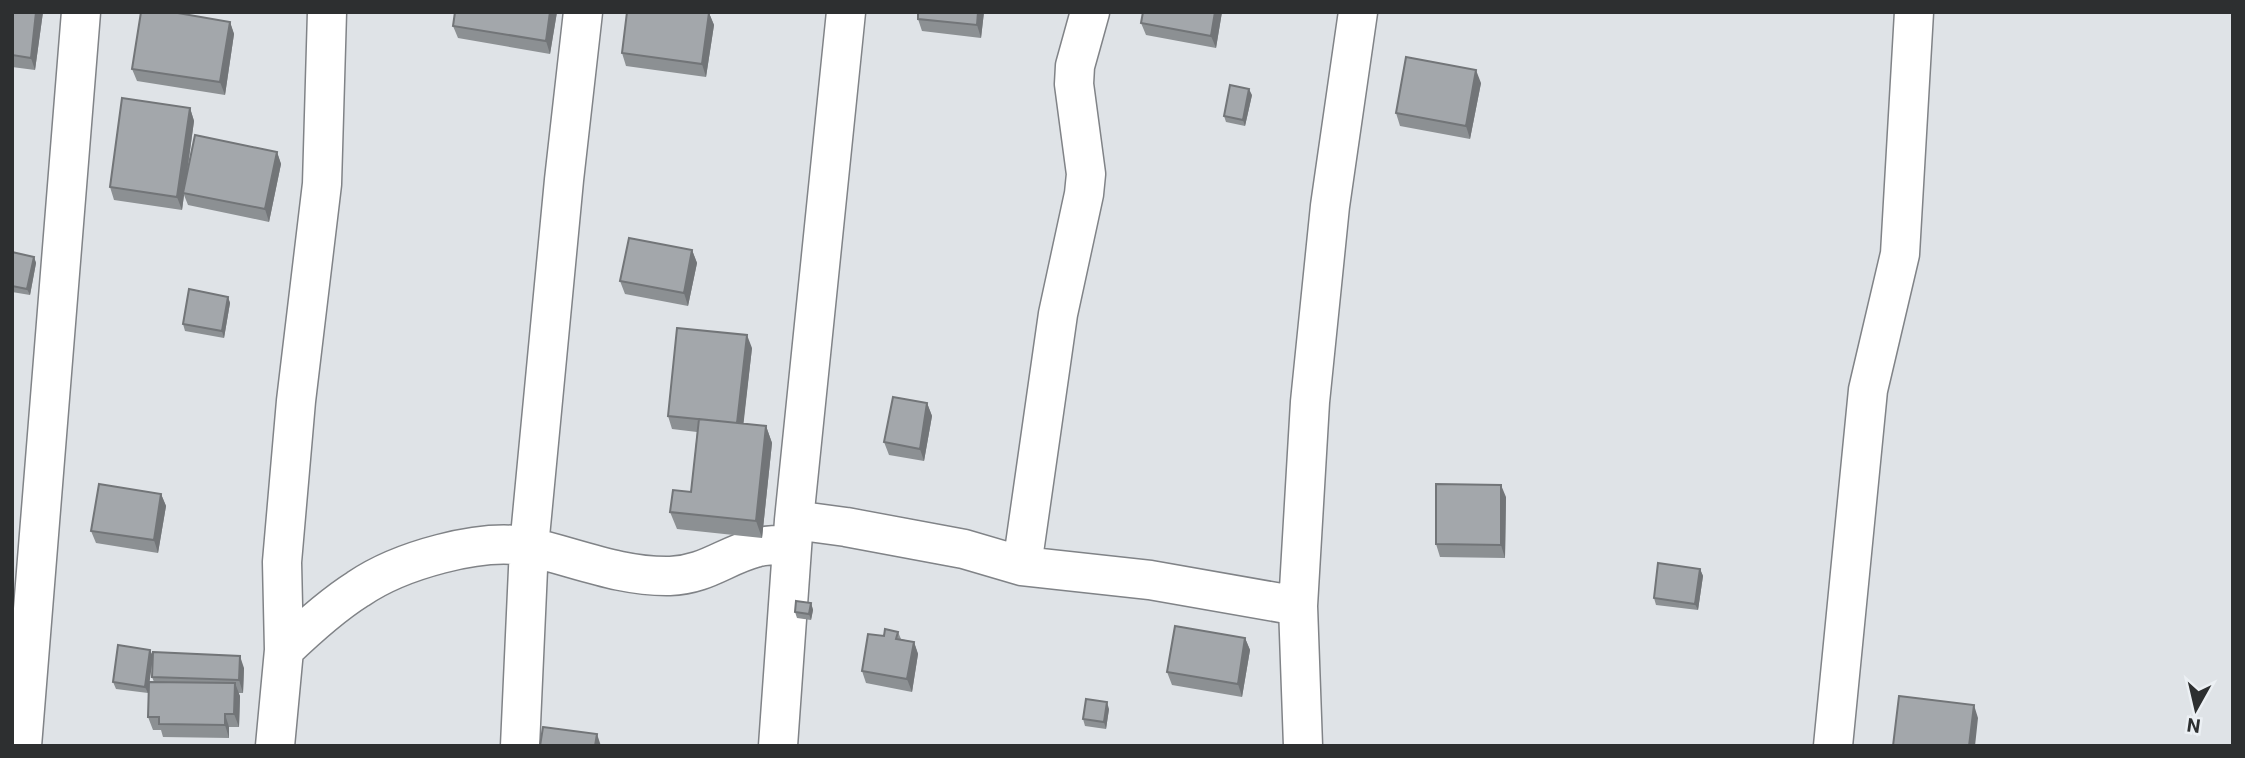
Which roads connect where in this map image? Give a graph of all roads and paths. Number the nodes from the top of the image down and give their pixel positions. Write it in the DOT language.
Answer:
graph roads {
  1 [pos="81,12"];
  2 [pos="327,12"];
  3 [pos="583,12"];
  4 [pos="846,12"];
  5 [pos="1090,12"];
  6 [pos="1358,12"];
  7 [pos="1914,12"];
  8 [pos="793,533"];
  9 [pos="25,543"];
  10 [pos="529,547"];
  11 [pos="1022,566"];
  12 [pos="1298,606"];
  13 [pos="284,650"];
  14 [pos="22,746"];
  15 [pos="275,746"];
  16 [pos="520,746"];
  17 [pos="778,746"];
  18 [pos="1303,746"];
  19 [pos="1833,746"];
  1 -- 9 [label="street"];
  2 -- 13 [label="street"];
  3 -- 10 [label="street"];
  4 -- 8 [label="street"];
  5 -- 11 [label="street"];
  6 -- 12 [label="street"];
  7 -- 19 [label="street"];
  8 -- 10 [label="street"];
  8 -- 11 [label="street"];
  8 -- 17 [label="street"];
  9 -- 14 [label="street"];
  10 -- 13 [label="street"];
  10 -- 16 [label="street"];
  11 -- 12 [label="street"];
  12 -- 18 [label="street"];
  13 -- 15 [label="street"];
}
